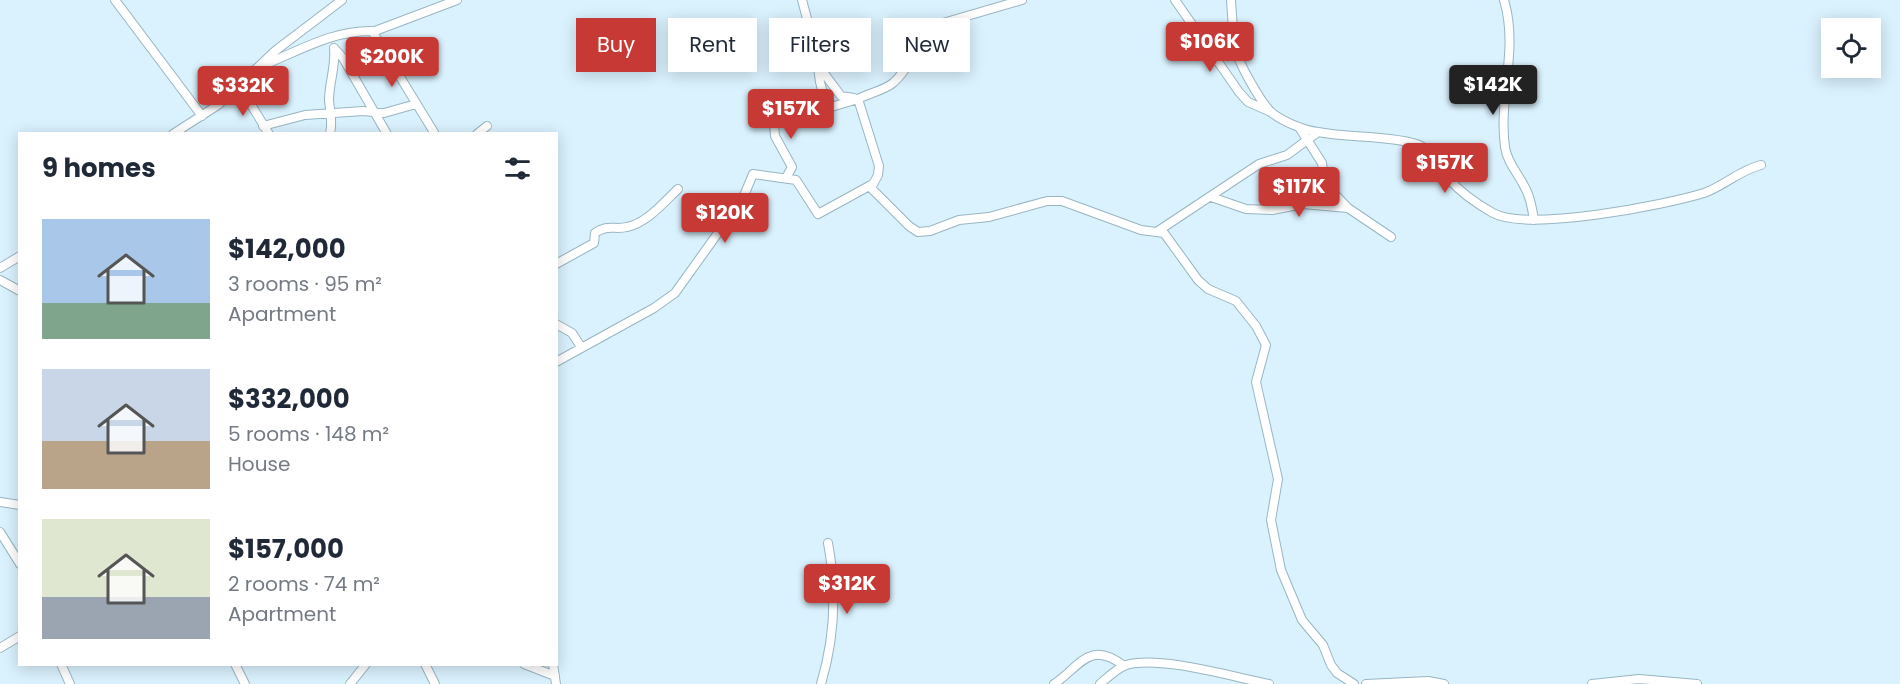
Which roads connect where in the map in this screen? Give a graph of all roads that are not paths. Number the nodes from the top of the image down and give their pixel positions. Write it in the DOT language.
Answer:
graph roads {
  1 [pos="115,0"];
  2 [pos="342,0"];
  3 [pos="457,0"];
  4 [pos="802,0"];
  5 [pos="1022,0"];
  6 [pos="1175,0"];
  7 [pos="1231,0"];
  8 [pos="1504,0"];
  9 [pos="806,18"];
  10 [pos="372,31"];
  11 [pos="330,38"];
  12 [pos="334,48"];
  13 [pos="256,68"];
  14 [pos="819,72"];
  15 [pos="823,72"];
  16 [pos="239,85"];
  17 [pos="856,99"];
  18 [pos="416,104"];
  19 [pos="827,108"];
  20 [pos="374,112"];
  21 [pos="1272,112"];
  22 [pos="331,113"];
  23 [pos="202,116"];
  24 [pos="487,126"];
  25 [pos="1299,127"];
  26 [pos="266,130"];
  27 [pos="176,132"];
  28 [pos="330,132"];
  29 [pos="386,132"];
  30 [pos="434,132"];
  31 [pos="480,132"];
  32 [pos="1318,132"];
  33 [pos="1307,140"];
  34 [pos="1761,165"];
  35 [pos="786,178"];
  36 [pos="871,185"];
  37 [pos="678,189"];
  38 [pos="1211,197"];
  39 [pos="1348,208"];
  40 [pos="1534,220"];
  41 [pos="1158,231"];
  42 [pos="1391,237"];
  43 [pos="18,257"];
  44 [pos="558,263"];
  45 [pos="0,268"];
  46 [pos="0,280"];
  47 [pos="18,290"];
  48 [pos="558,325"];
  49 [pos="581,348"];
  50 [pos="558,361"];
  51 [pos="0,502"];
  52 [pos="18,505"];
  53 [pos="0,532"];
  54 [pos="828,543"];
  55 [pos="18,561"];
  56 [pos="18,637"];
  57 [pos="0,648"];
  58 [pos="62,666"];
  59 [pos="236,666"];
  60 [pos="364,666"];
  61 [pos="428,666"];
  62 [pos="528,666"];
  63 [pos="1124,666"];
  64 [pos="556,680"];
  65 [pos="70,684"];
  66 [pos="245,684"];
  67 [pos="350,684"];
  68 [pos="435,684"];
  69 [pos="821,684"];
  70 [pos="1054,684"];
  71 [pos="1100,684"];
  72 [pos="1269,684"];
  73 [pos="1354,684"];
  74 [pos="1366,684"];
  75 [pos="1444,684"];
  76 [pos="1592,684"];
  77 [pos="1697,684"];
  1 -- 23 [label="street"];
  2 -- 13 [label="street"];
  3 -- 10 [label="street"];
  4 -- 9 [label="street"];
  5 -- 17 [label="street"];
  6 -- 21 [label="street"];
  7 -- 21 [label="street"];
  8 -- 40 [label="street"];
  10 -- 11 [label="street"];
  10 -- 18 [label="street"];
  11 -- 12 [label="street"];
  11 -- 13 [label="street"];
  12 -- 20 [label="street"];
  12 -- 22 [label="street"];
  13 -- 16 [label="street"];
  14 -- 19 [label="street"];
  15 -- 17 [label="street"];
  16 -- 23 [label="street"];
  16 -- 26 [label="street"];
  17 -- 19 [label="street"];
  17 -- 36 [label="street"];
  18 -- 20 [label="street"];
  18 -- 30 [label="street"];
  19 -- 35 [label="street"];
  20 -- 22 [label="street"];
  20 -- 29 [label="street"];
  21 -- 25 [label="street"];
  22 -- 26 [label="street"];
  22 -- 28 [label="street"];
  23 -- 27 [label="street"];
  24 -- 31 [label="street"];
  25 -- 32 [label="street"];
  25 -- 33 [label="street"];
  32 -- 33 [label="street"];
  32 -- 40 [label="street"];
  33 -- 38 [label="street"];
  33 -- 39 [label="street"];
  34 -- 40 [label="street"];
  35 -- 36 [label="street"];
  35 -- 49 [label="street"];
  36 -- 41 [label="street"];
  37 -- 44 [label="street"];
  38 -- 39 [label="street"];
  38 -- 41 [label="street"];
  39 -- 42 [label="street"];
  41 -- 73 [label="street"];
  43 -- 45 [label="street"];
  46 -- 47 [label="street"];
  48 -- 49 [label="street"];
  49 -- 50 [label="street"];
  51 -- 52 [label="street"];
  53 -- 55 [label="street"];
  54 -- 69 [label="street"];
  56 -- 57 [label="street"];
  58 -- 65 [label="street"];
  59 -- 66 [label="street"];
  60 -- 67 [label="street"];
  61 -- 68 [label="street"];
  62 -- 64 [label="street"];
  63 -- 70 [label="street"];
  63 -- 71 [label="street"];
  63 -- 72 [label="street"];
  74 -- 75 [label="street"];
  76 -- 77 [label="street"];
}
